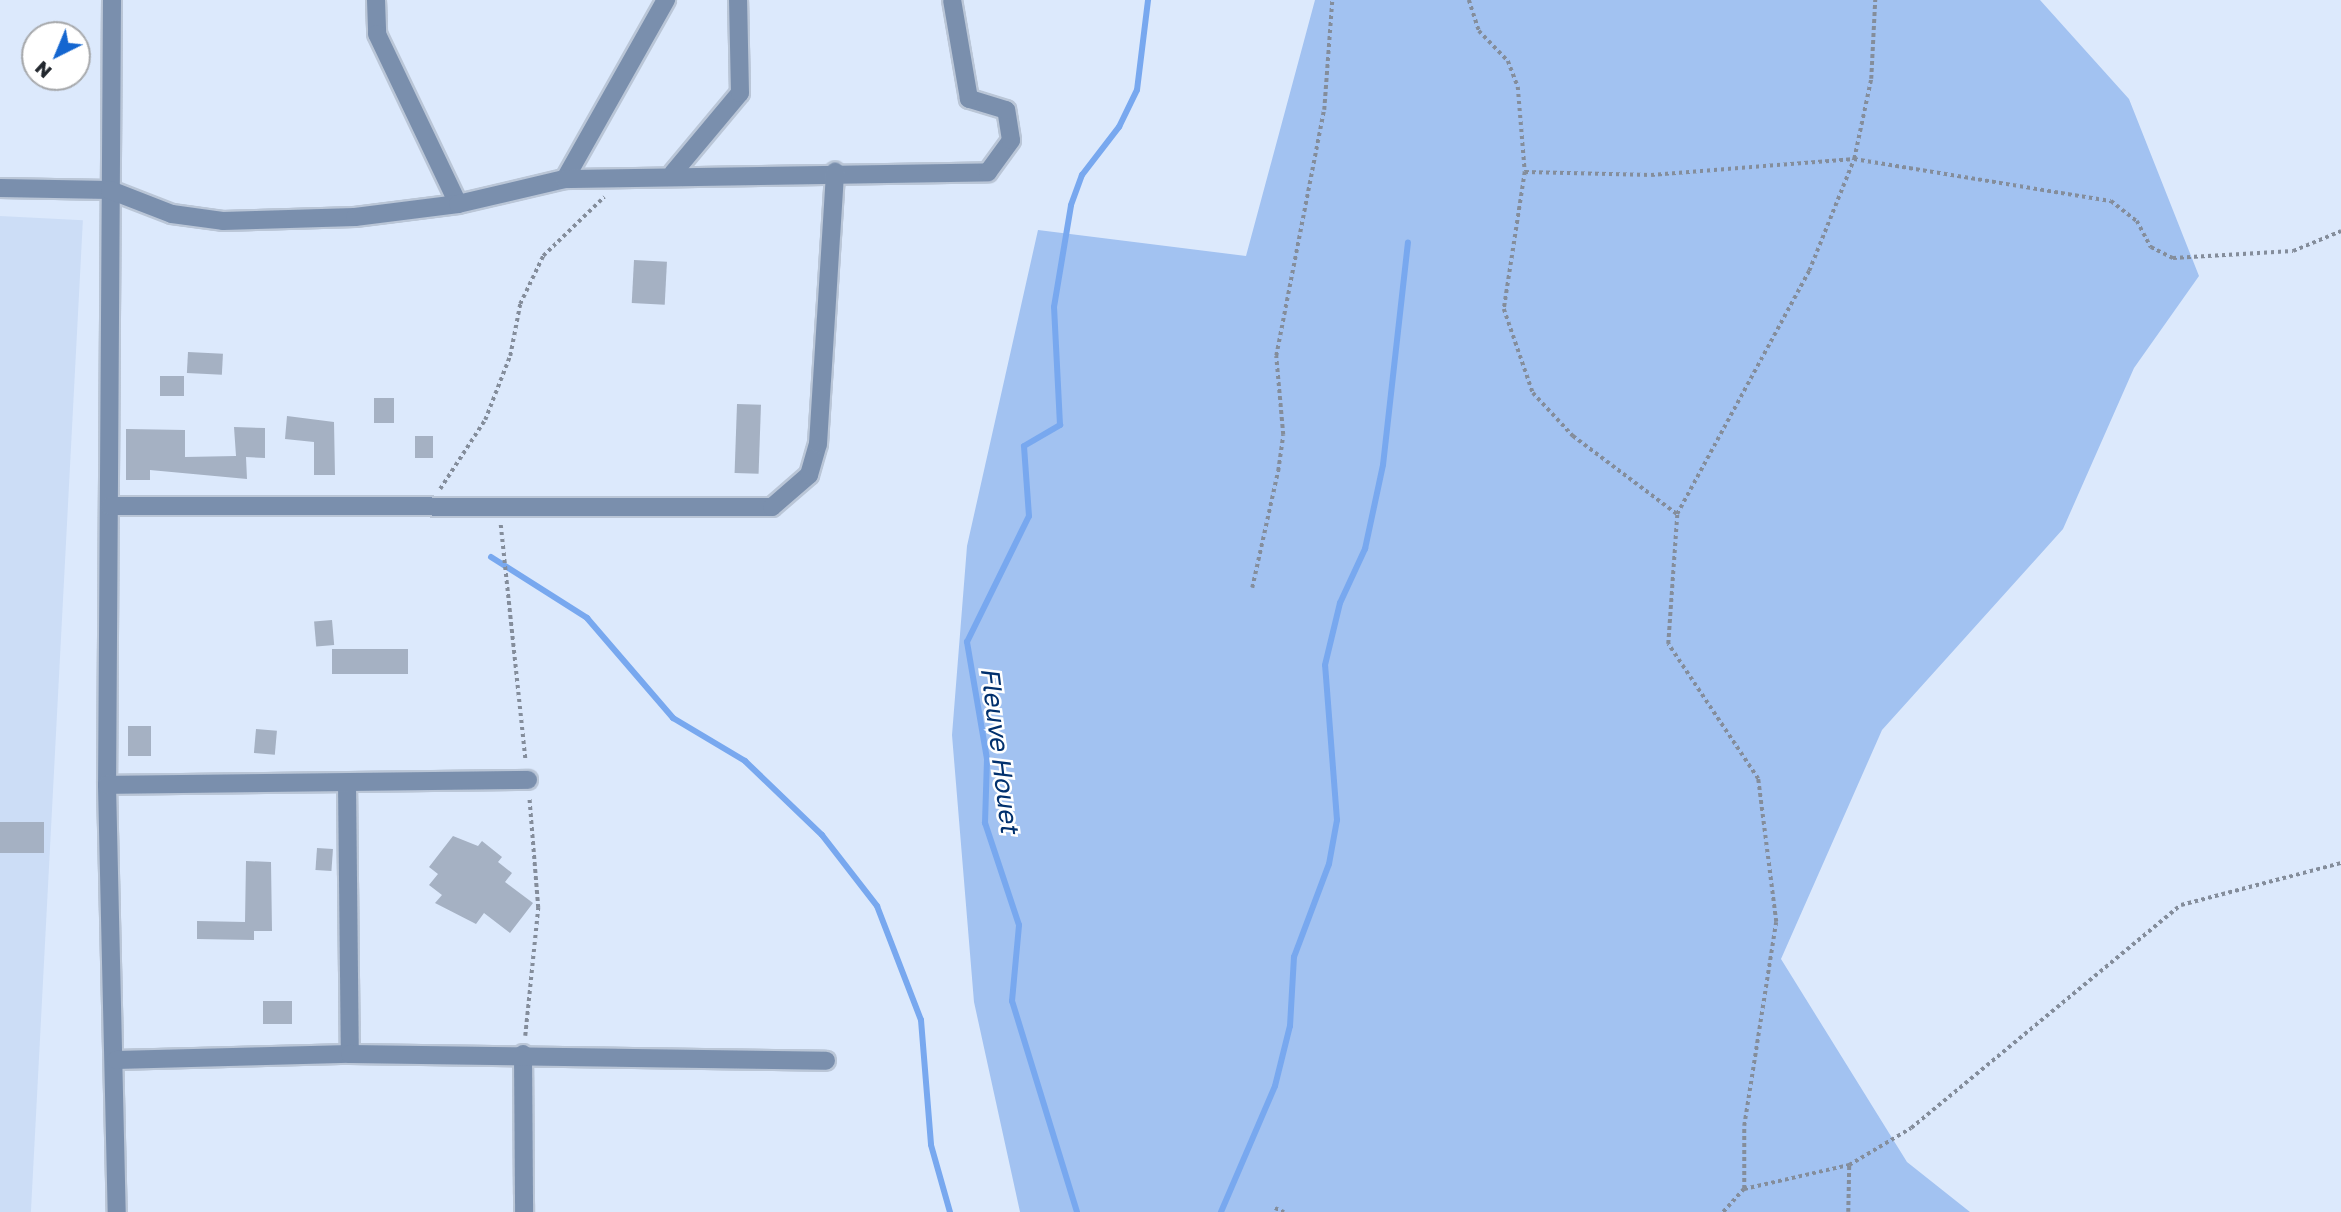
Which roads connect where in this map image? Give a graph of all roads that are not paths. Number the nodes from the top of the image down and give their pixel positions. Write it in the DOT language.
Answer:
graph roads {
  1 [pos="112,0"];
  2 [pos="376,0"];
  3 [pos="666,0"];
  4 [pos="738,0"];
  5 [pos="952,0"];
  6 [pos="835,172"];
  7 [pos="673,173"];
  8 [pos="565,179"];
  9 [pos="0,188"];
  10 [pos="110,190"];
  11 [pos="458,204"];
  12 [pos="110,506"];
  13 [pos="528,780"];
  14 [pos="347,783"];
  15 [pos="107,785"];
  16 [pos="349,1054"];
  17 [pos="523,1054"];
  18 [pos="116,1060"];
  19 [pos="826,1061"];
  20 [pos="117,1212"];
  21 [pos="524,1212"];
  1 -- 10 [label="street"];
  2 -- 11 [label="street"];
  3 -- 8 [label="street"];
  4 -- 7 [label="street"];
  5 -- 6 [label="street"];
  6 -- 7 [label="street"];
  6 -- 12 [label="street"];
  7 -- 8 [label="street"];
  8 -- 11 [label="street"];
  9 -- 10 [label="street"];
  10 -- 11 [label="street"];
  10 -- 12 [label="street"];
  12 -- 15 [label="street"];
  13 -- 14 [label="street"];
  14 -- 15 [label="street"];
  14 -- 16 [label="street"];
  15 -- 18 [label="street"];
  16 -- 17 [label="street"];
  16 -- 18 [label="street"];
  17 -- 19 [label="street"];
  17 -- 21 [label="street"];
  18 -- 20 [label="street"];
}
